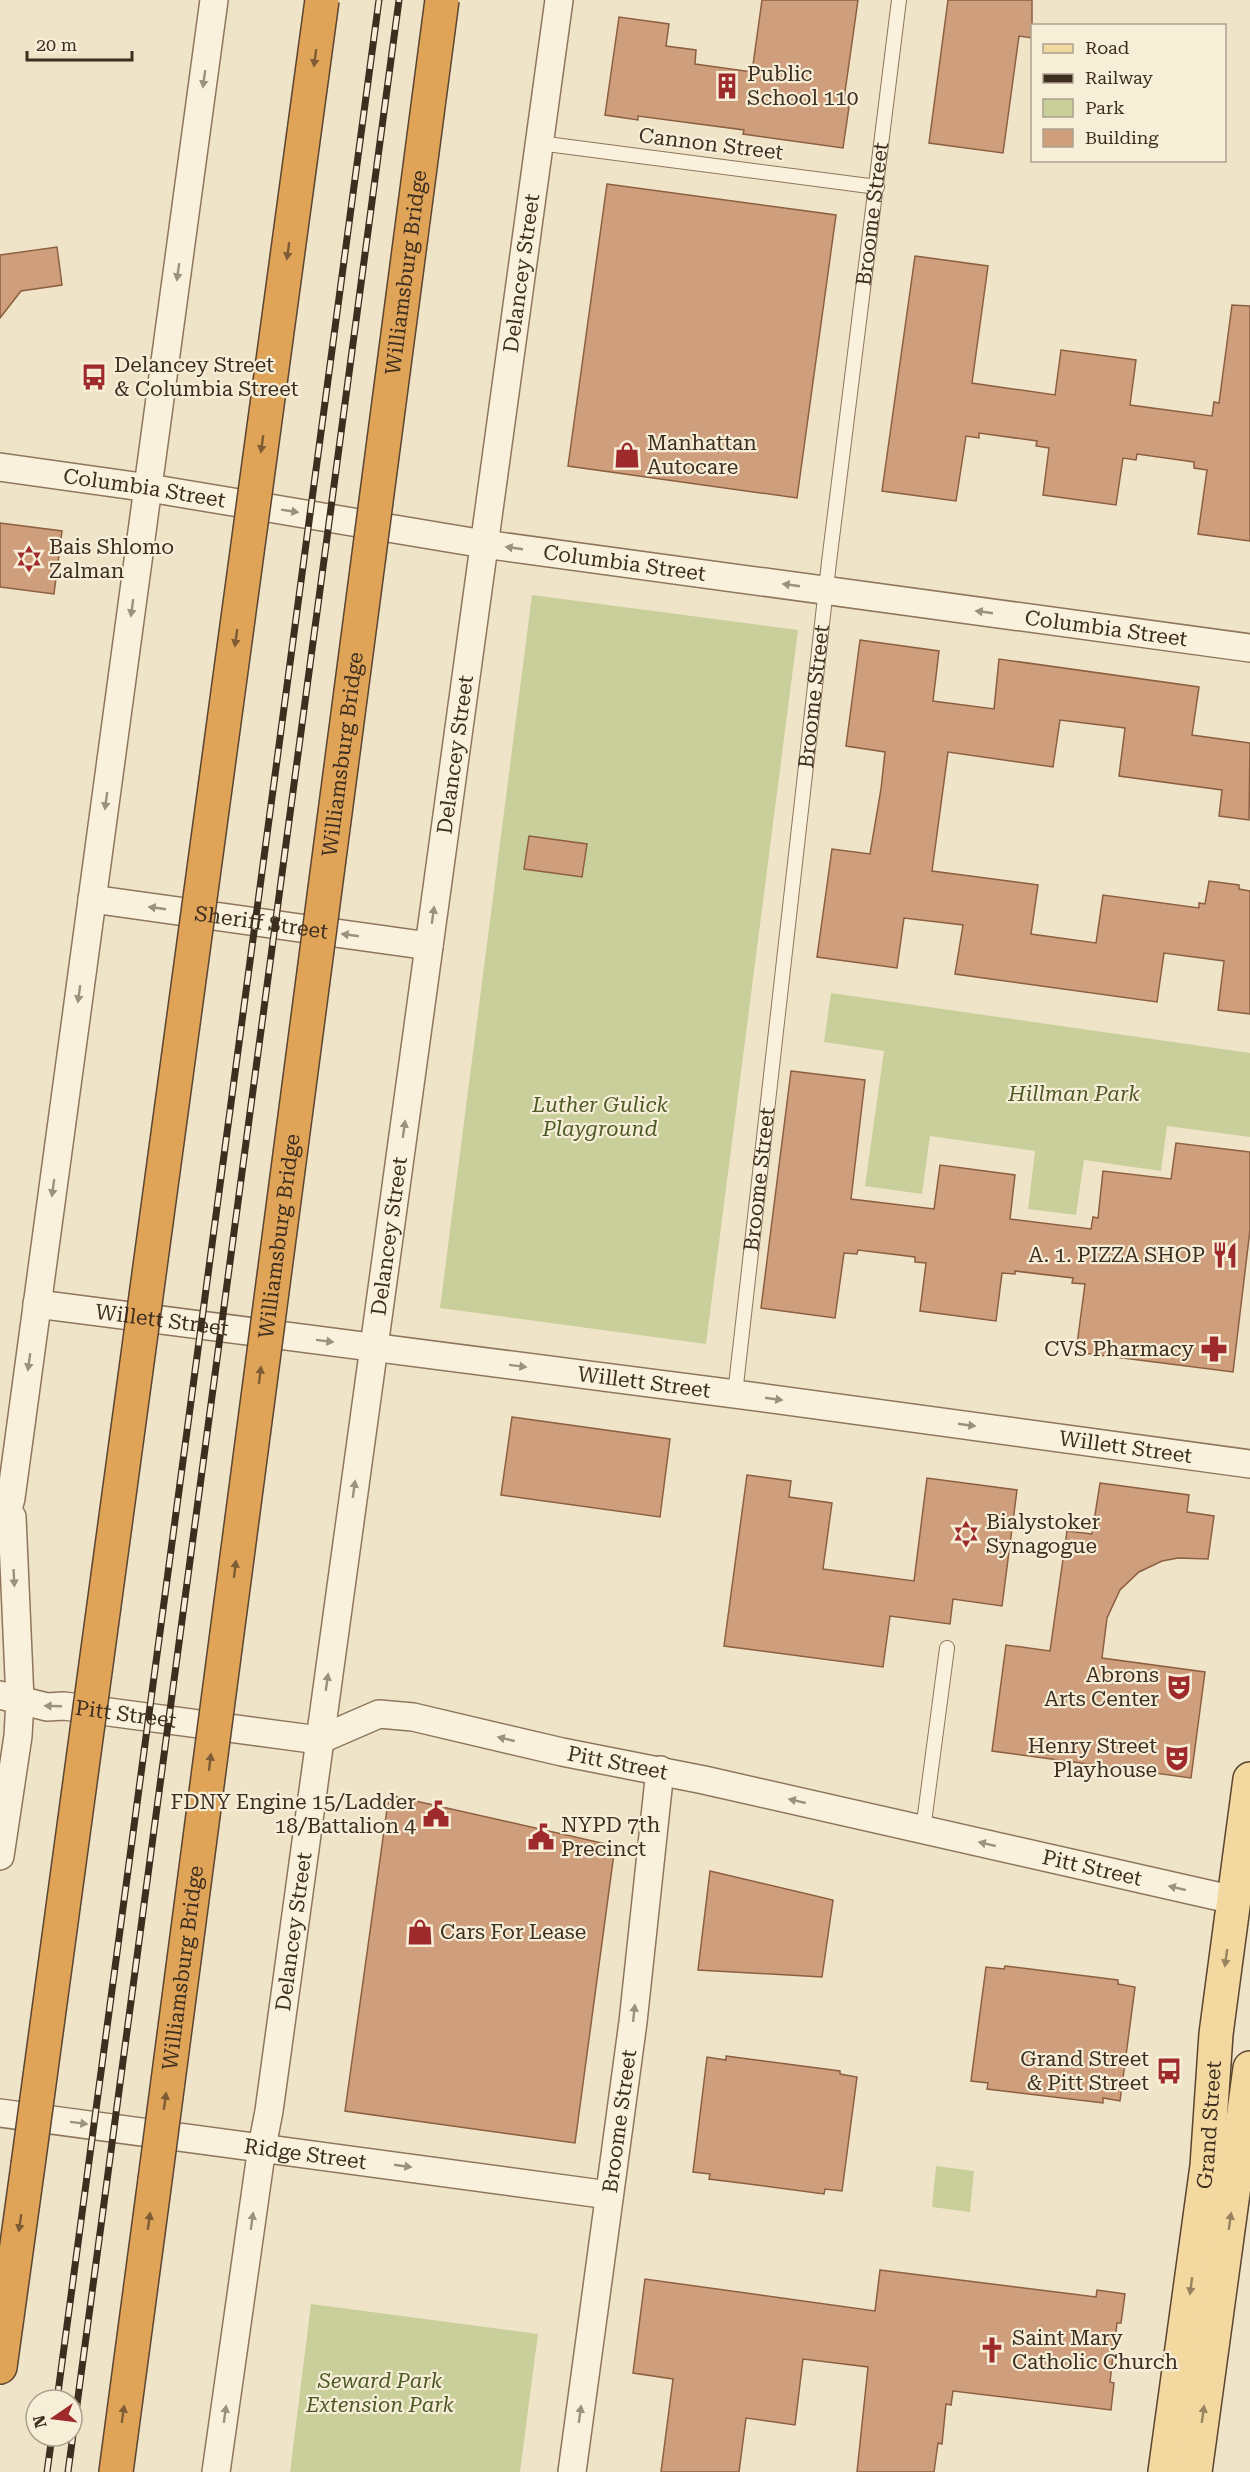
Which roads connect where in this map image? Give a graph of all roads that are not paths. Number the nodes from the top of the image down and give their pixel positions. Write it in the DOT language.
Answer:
graph roads {
  1 [pos="214,0"];
  2 [pos="322,0"];
  3 [pos="442,0"];
  4 [pos="559,0"];
  5 [pos="899,0"];
  6 [pos="539,143"];
  7 [pos="877,187"];
  8 [pos="0,467"];
  9 [pos="149,488"];
  10 [pos="484,544"];
  11 [pos="826,590"];
  12 [pos="1250,648"];
  13 [pos="92,899"];
  14 [pos="429,946"];
  15 [pos="37,1304"];
  16 [pos="374,1347"];
  17 [pos="735,1394"];
  18 [pos="1250,1464"];
  19 [pos="11,1498"];
  20 [pos="0,1540"];
  21 [pos="947,1648"];
  22 [pos="10,1698"];
  23 [pos="319,1740"];
  24 [pos="660,1770"];
  25 [pos="1250,1779"];
  26 [pos="923,1830"];
  27 [pos="0,1856"];
  28 [pos="1234,1900"];
  29 [pos="1250,2068"];
  30 [pos="0,2113"];
  31 [pos="262,2147"];
  32 [pos="609,2194"];
  33 [pos="0,2367"];
  34 [pos="116,2472"];
  35 [pos="216,2472"];
  36 [pos="572,2472"];
  37 [pos="1165,2472"];
  38 [pos="1195,2472"];
  1 -- 9 [label="street, one-way"];
  2 -- 33 [label="highway, one-way, bridge"];
  34 -- 3 [label="highway, Williamsburg Bridge, one-way, bridge"];
  4 -- 6 [label="street, Delancey Street"];
  5 -- 7 [label="lane, Broome Street"];
  6 -- 7 [label="lane, Cannon Street"];
  6 -- 10 [label="street, Delancey Street"];
  7 -- 11 [label="lane, Broome Street"];
  8 -- 9 [label="street, Columbia Street"];
  9 -- 10 [label="street, Columbia Street, one-way"];
  9 -- 13 [label="street, one-way"];
  11 -- 10 [label="street, Columbia Street, one-way"];
  14 -- 10 [label="street, Delancey Street, one-way"];
  12 -- 11 [label="street, Columbia Street, one-way"];
  11 -- 17 [label="lane, Broome Street"];
  14 -- 13 [label="street, Sheriff Street, one-way"];
  13 -- 15 [label="street, one-way"];
  16 -- 14 [label="street, Delancey Street, one-way"];
  15 -- 16 [label="street, Willett Street, one-way"];
  15 -- 19 [label="street, one-way"];
  16 -- 17 [label="street, Willett Street, one-way"];
  23 -- 16 [label="street, Delancey Street, one-way"];
  17 -- 18 [label="street, Willett Street, one-way"];
  19 -- 20 [label="street"];
  19 -- 22 [label="street, one-way"];
  21 -- 26 [label="lane"];
  23 -- 22 [label="street, Pitt Street, one-way"];
  22 -- 27 [label="street"];
  24 -- 23 [label="street, Pitt Street, one-way"];
  23 -- 31 [label="street, Delancey Street"];
  26 -- 24 [label="street, Pitt Street, one-way"];
  32 -- 24 [label="street, Broome Street, one-way"];
  25 -- 28 [label="main road, Grand Street"];
  28 -- 26 [label="street, Pitt Street, one-way"];
  28 -- 37 [label="main road, Grand Street, one-way"];
  38 -- 29 [label="main road, Grand Street, one-way"];
  30 -- 31 [label="street, Ridge Street, one-way"];
  31 -- 32 [label="street, Ridge Street, one-way"];
  35 -- 31 [label="street, Delancey Street, one-way"];
  36 -- 32 [label="street, Broome Street, one-way"];
}
